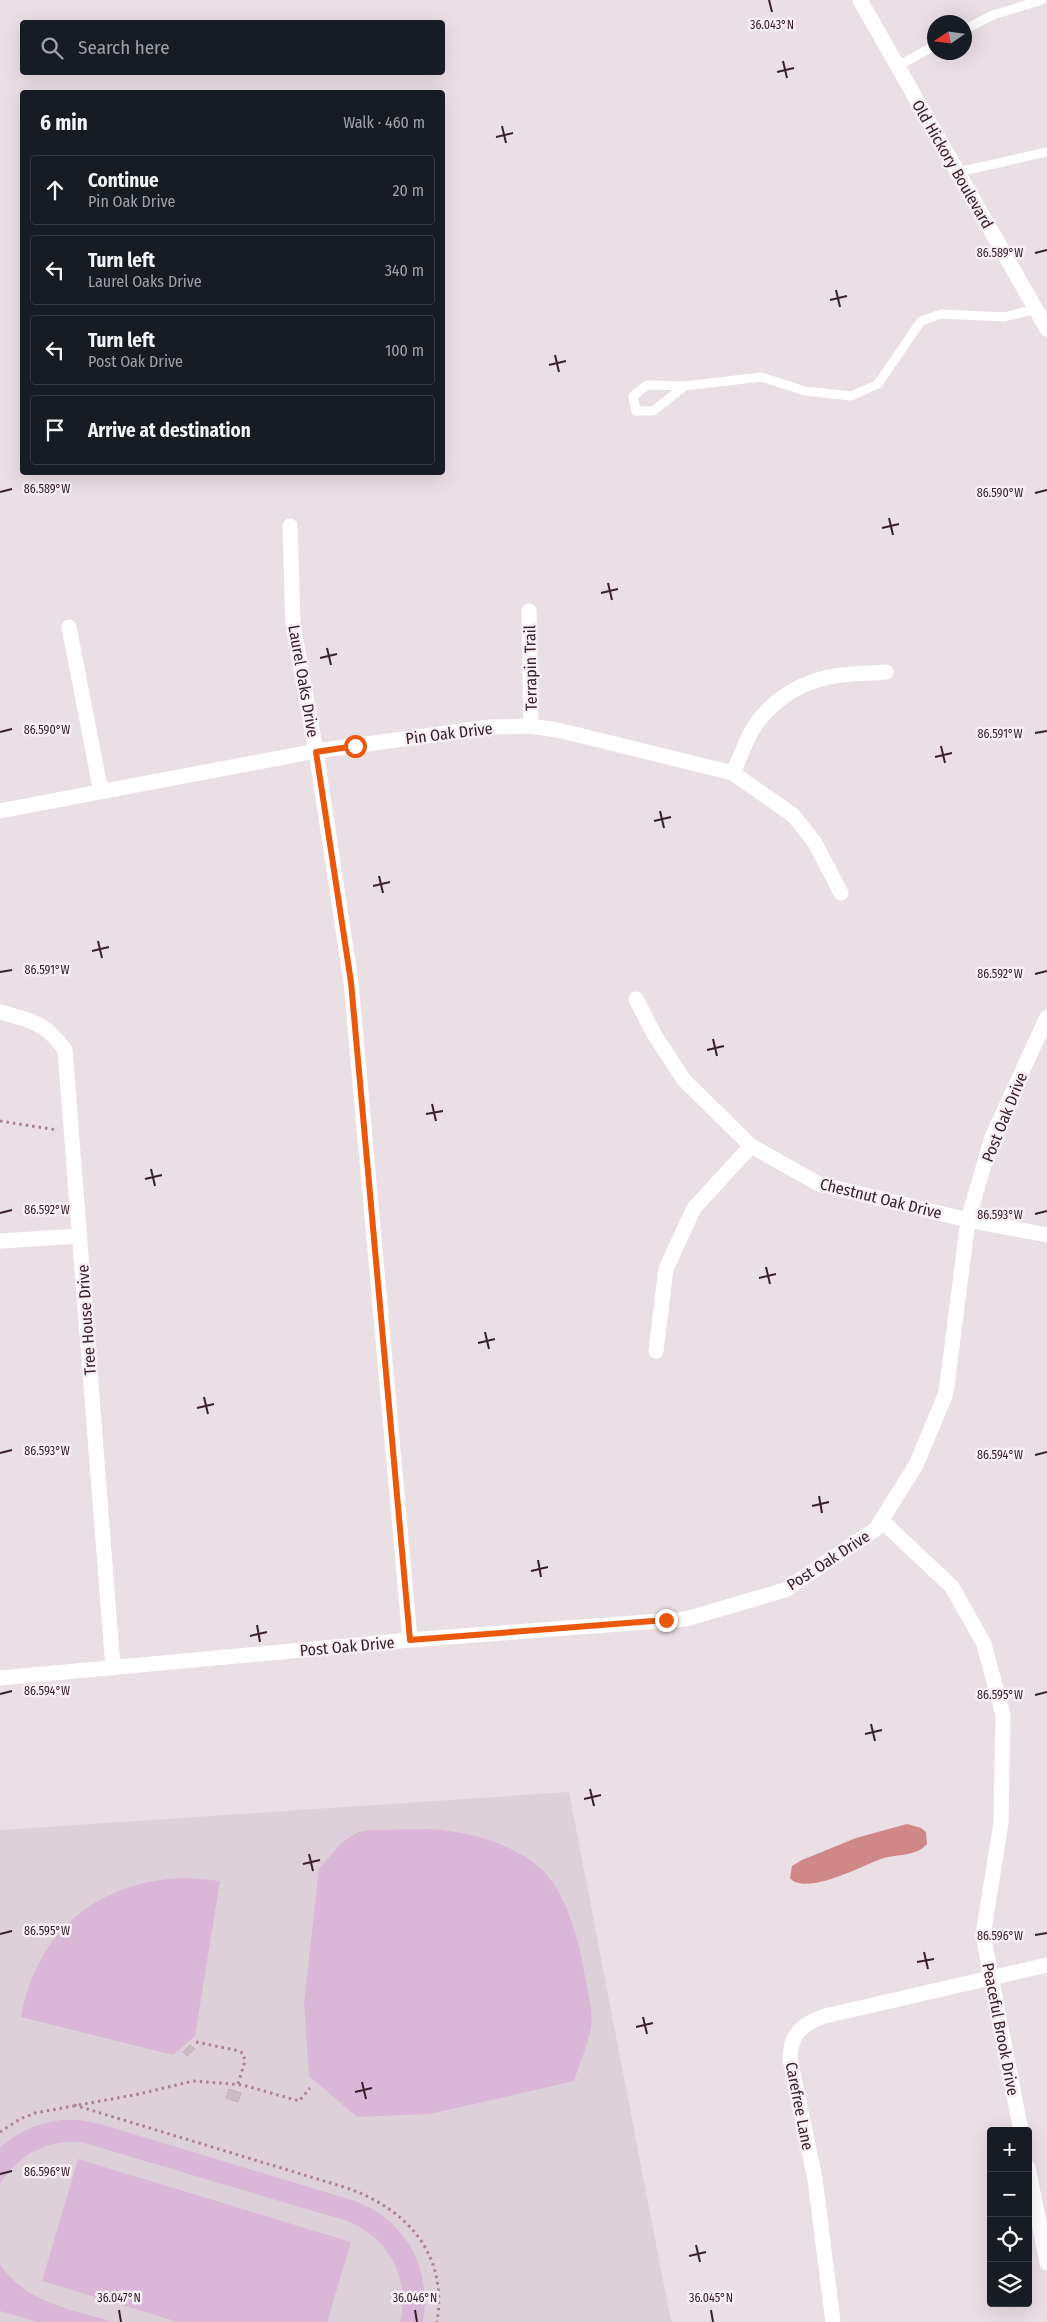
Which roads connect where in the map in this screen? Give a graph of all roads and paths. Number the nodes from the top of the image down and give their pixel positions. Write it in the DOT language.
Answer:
graph roads {
  1 [pos="860,0"];
  2 [pos="1042,0"];
  3 [pos="972,26"];
  4 [pos="927,50"];
  5 [pos="898,66"];
  6 [pos="1047,152"];
  7 [pos="958,172"];
  8 [pos="1036,309"];
  9 [pos="1047,329"];
  10 [pos="685,386"];
  11 [pos="290,526"];
  12 [pos="529,611"];
  13 [pos="69,627"];
  14 [pos="886,672"];
  15 [pos="530,726"];
  16 [pos="316,752"];
  17 [pos="733,773"];
  18 [pos="102,792"];
  19 [pos="0,811"];
  20 [pos="841,893"];
  21 [pos="636,999"];
  22 [pos="0,1012"];
  23 [pos="1047,1017"];
  24 [pos="0,1121"];
  25 [pos="58,1130"];
  26 [pos="751,1146"];
  27 [pos="968,1220"];
  28 [pos="1047,1235"];
  29 [pos="80,1236"];
  30 [pos="0,1241"];
  31 [pos="656,1351"];
  32 [pos="881,1520"];
  33 [pos="410,1640"];
  34 [pos="113,1668"];
  35 [pos="0,1678"];
  36 [pos="1047,1965"];
  37 [pos="992,1979"];
  38 [pos="196,2042"];
  39 [pos="238,2084"];
  40 [pos="310,2088"];
  41 [pos="74,2105"];
  42 [pos="1020,2127"];
  43 [pos="0,2132"];
  44 [pos="1029,2172"];
  45 [pos="1047,2264"];
  46 [pos="437,2322"];
  47 [pos="833,2322"];
  1 -- 5 [label="street, Old Hickory Boulevard"];
  2 -- 3 [label="lane"];
  4 -- 5 [label="lane"];
  5 -- 7 [label="street, Old Hickory Boulevard"];
  6 -- 7 [label="lane"];
  7 -- 8 [label="street, Old Hickory Boulevard"];
  8 -- 9 [label="street, Old Hickory Boulevard"];
  8 -- 10 [label="lane"];
  10 -- 10 [label="lane"];
  11 -- 16 [label="street, Laurel Oaks Drive"];
  12 -- 15 [label="street, Terrapin Trail"];
  13 -- 18 [label="street"];
  14 -- 17 [label="street"];
  15 -- 16 [label="street, Pin Oak Drive"];
  15 -- 17 [label="street, Pin Oak Drive"];
  16 -- 18 [label="street, Pin Oak Drive"];
  16 -- 33 [label="street, Laurel Oaks Drive"];
  17 -- 20 [label="street, Pin Oak Drive"];
  18 -- 19 [label="street, Pin Oak Drive"];
  21 -- 26 [label="street, Chestnut Oak Drive"];
  22 -- 29 [label="street, Tree House Drive"];
  23 -- 27 [label="street, Post Oak Drive"];
  24 -- 25 [label="path"];
  26 -- 27 [label="street, Chestnut Oak Drive"];
  26 -- 31 [label="street"];
  27 -- 28 [label="street, Chestnut Oak Drive"];
  27 -- 32 [label="street, Post Oak Drive"];
  29 -- 30 [label="street"];
  29 -- 34 [label="street, Tree House Drive"];
  32 -- 33 [label="street, Post Oak Drive"];
  32 -- 37 [label="street, Peaceful Brook Drive"];
  33 -- 34 [label="street, Post Oak Drive"];
  34 -- 35 [label="street, Post Oak Drive"];
  36 -- 37 [label="street, Carefree Lane"];
  37 -- 42 [label="street, Peaceful Brook Drive"];
  37 -- 47 [label="street, Carefree Lane"];
  38 -- 39 [label="path"];
  39 -- 40 [label="path"];
  39 -- 41 [label="path"];
  41 -- 43 [label="path"];
  41 -- 46 [label="path"];
  44 -- 45 [label="street"];
}
